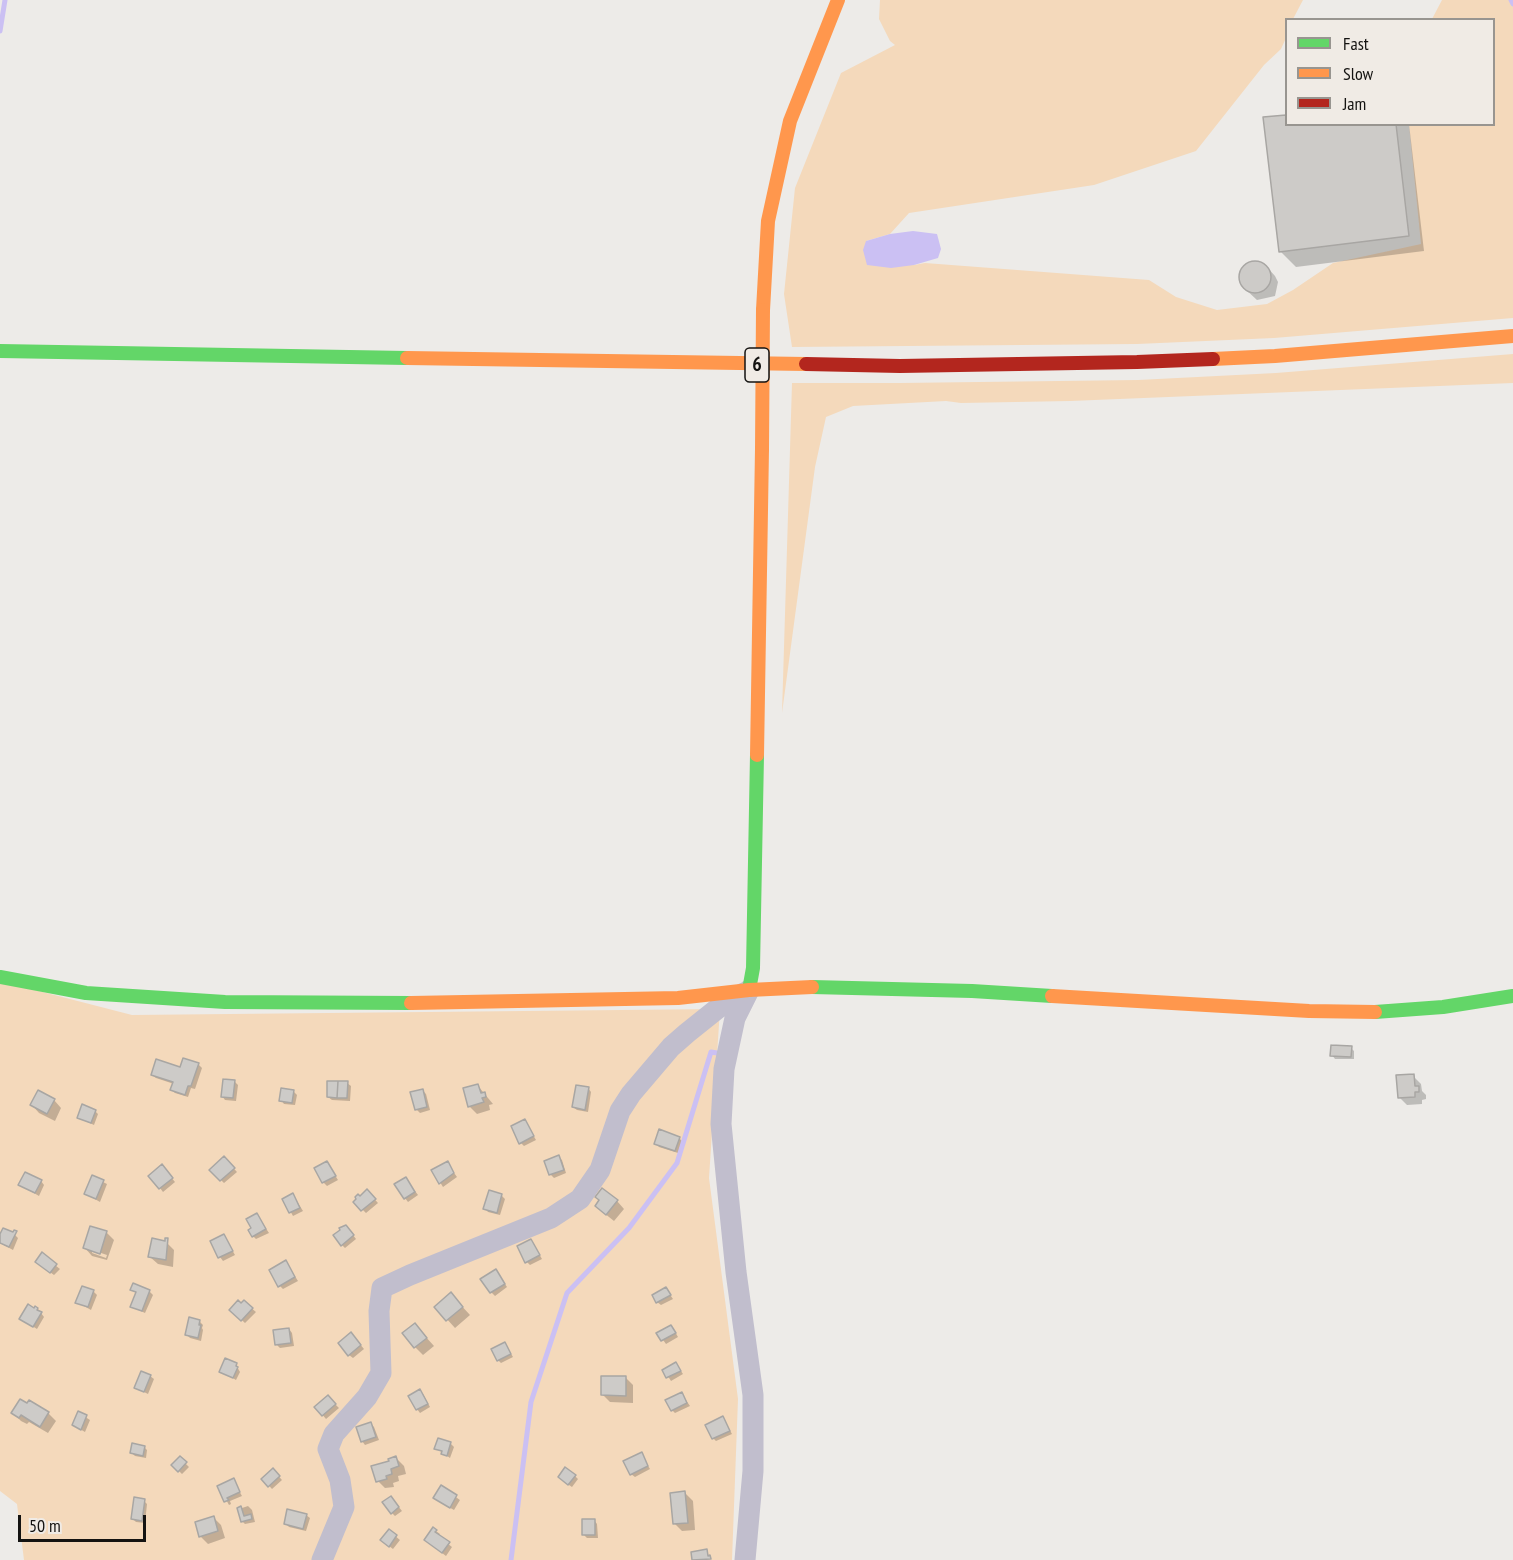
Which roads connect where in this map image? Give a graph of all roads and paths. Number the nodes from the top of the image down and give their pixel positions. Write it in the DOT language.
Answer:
graph roads {
  1 [pos="838,0"];
  2 [pos="1513,336"];
  3 [pos="0,351"];
  4 [pos="0,977"];
  5 [pos="749,990"];
  6 [pos="1513,996"];
  7 [pos="322,1560"];
  8 [pos="745,1560"];
  1 -- 5 [label="street, bridge"];
  2 -- 3 [label="street, 6"];
  4 -- 5 [label="street"];
  5 -- 6 [label="street"];
  5 -- 7 [label="street"];
  5 -- 8 [label="street"];
}
